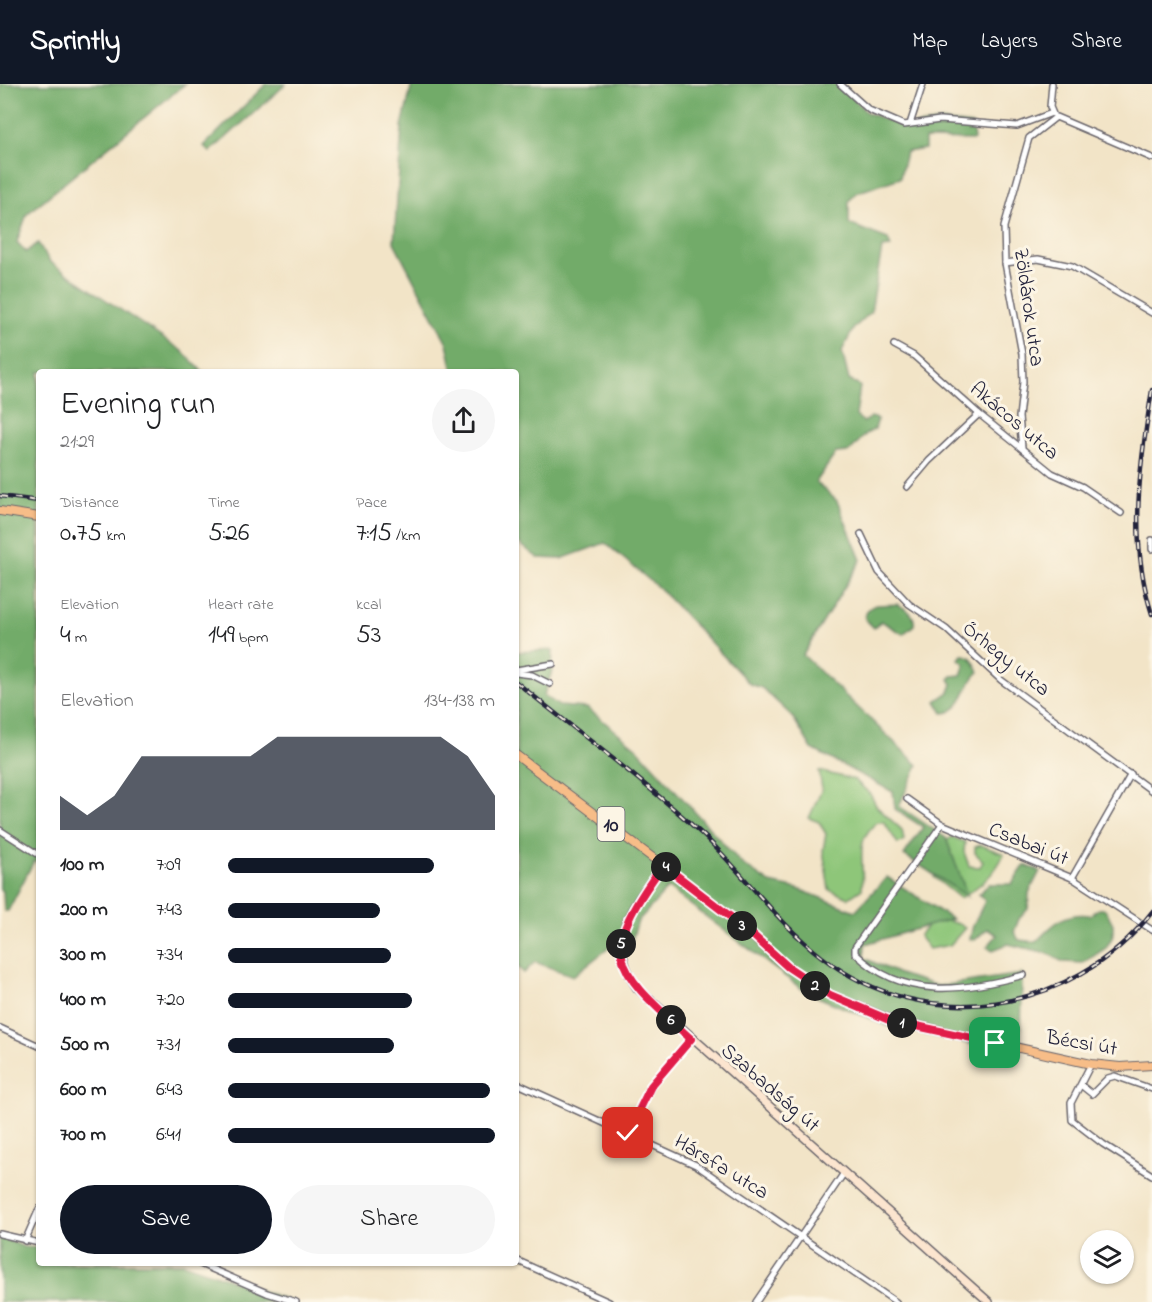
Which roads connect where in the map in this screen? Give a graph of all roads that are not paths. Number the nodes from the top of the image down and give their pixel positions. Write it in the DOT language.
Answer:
graph roads {
  1 [pos="840,84"];
  2 [pos="923,84"];
  3 [pos="1052,84"];
  4 [pos="1054,115"];
  5 [pos="910,124"];
  6 [pos="1152,158"];
  7 [pos="1005,263"];
  8 [pos="1152,313"];
  9 [pos="894,345"];
  10 [pos="979,414"];
  11 [pos="1022,447"];
  12 [pos="907,487"];
  13 [pos="0,511"];
  14 [pos="1121,513"];
  15 [pos="36,517"];
  16 [pos="861,534"];
  17 [pos="1152,540"];
  18 [pos="1152,549"];
  19 [pos="553,664"];
  20 [pos="519,670"];
  21 [pos="519,672"];
  22 [pos="550,684"];
  23 [pos="519,757"];
  24 [pos="1131,774"];
  25 [pos="1152,791"];
  26 [pos="907,799"];
  27 [pos="942,824"];
  28 [pos="0,830"];
  29 [pos="36,853"];
  30 [pos="663,865"];
  31 [pos="1072,878"];
  32 [pos="1152,930"];
  33 [pos="1024,975"];
  34 [pos="0,1028"];
  35 [pos="691,1039"];
  36 [pos="36,1045"];
  37 [pos="1091,1064"];
  38 [pos="1152,1065"];
  39 [pos="519,1084"];
  40 [pos="1082,1086"];
  41 [pos="1152,1089"];
  42 [pos="628,1133"];
  43 [pos="844,1173"];
  44 [pos="1152,1175"];
  45 [pos="36,1215"];
  46 [pos="0,1234"];
  47 [pos="800,1236"];
  48 [pos="24,1241"];
  49 [pos="36,1243"];
  50 [pos="519,1261"];
  51 [pos="205,1266"];
  52 [pos="296,1302"];
  53 [pos="609,1302"];
  54 [pos="756,1302"];
  55 [pos="897,1302"];
  56 [pos="989,1302"];
  1 -- 5 [label="street"];
  2 -- 5 [label="street"];
  3 -- 4 [label="street"];
  4 -- 5 [label="street"];
  4 -- 6 [label="street"];
  4 -- 7 [label="street, Zöldárok utca"];
  7 -- 8 [label="street"];
  7 -- 11 [label="street, Zöldárok utca"];
  9 -- 10 [label="street, Akácos utca"];
  10 -- 11 [label="street, Akácos utca"];
  10 -- 12 [label="street"];
  11 -- 14 [label="street, Akácos utca"];
  13 -- 15 [label="main road"];
  16 -- 24 [label="street, Őrhegy utca"];
  17 -- 18 [label="street"];
  19 -- 20 [label="street"];
  21 -- 22 [label="street"];
  23 -- 30 [label="main road, 10"];
  24 -- 25 [label="street, Őrhegy utca"];
  24 -- 31 [label="street"];
  26 -- 27 [label="street, Csabai út"];
  27 -- 31 [label="street, Csabai út"];
  27 -- 33 [label="street"];
  28 -- 29 [label="street"];
  30 -- 35 [label="main road, Szabadság út"];
  30 -- 37 [label="main road, Bécsi út / 10"];
  31 -- 32 [label="street, Csabai út"];
  34 -- 36 [label="street"];
  35 -- 42 [label="street"];
  35 -- 43 [label="main road, Szabadság út"];
  37 -- 38 [label="main road, Bécsi út / 10"];
  37 -- 40 [label="street"];
  39 -- 42 [label="street, Hársfa utca"];
  40 -- 41 [label="street"];
  40 -- 44 [label="street"];
  42 -- 47 [label="street, Hársfa utca"];
  43 -- 47 [label="street"];
  43 -- 56 [label="main road, Szabadság út"];
  45 -- 48 [label="street"];
  46 -- 48 [label="street"];
  47 -- 54 [label="street"];
  47 -- 55 [label="street, Hársfa utca"];
  48 -- 49 [label="street"];
  50 -- 53 [label="street"];
  51 -- 52 [label="street"];
}
